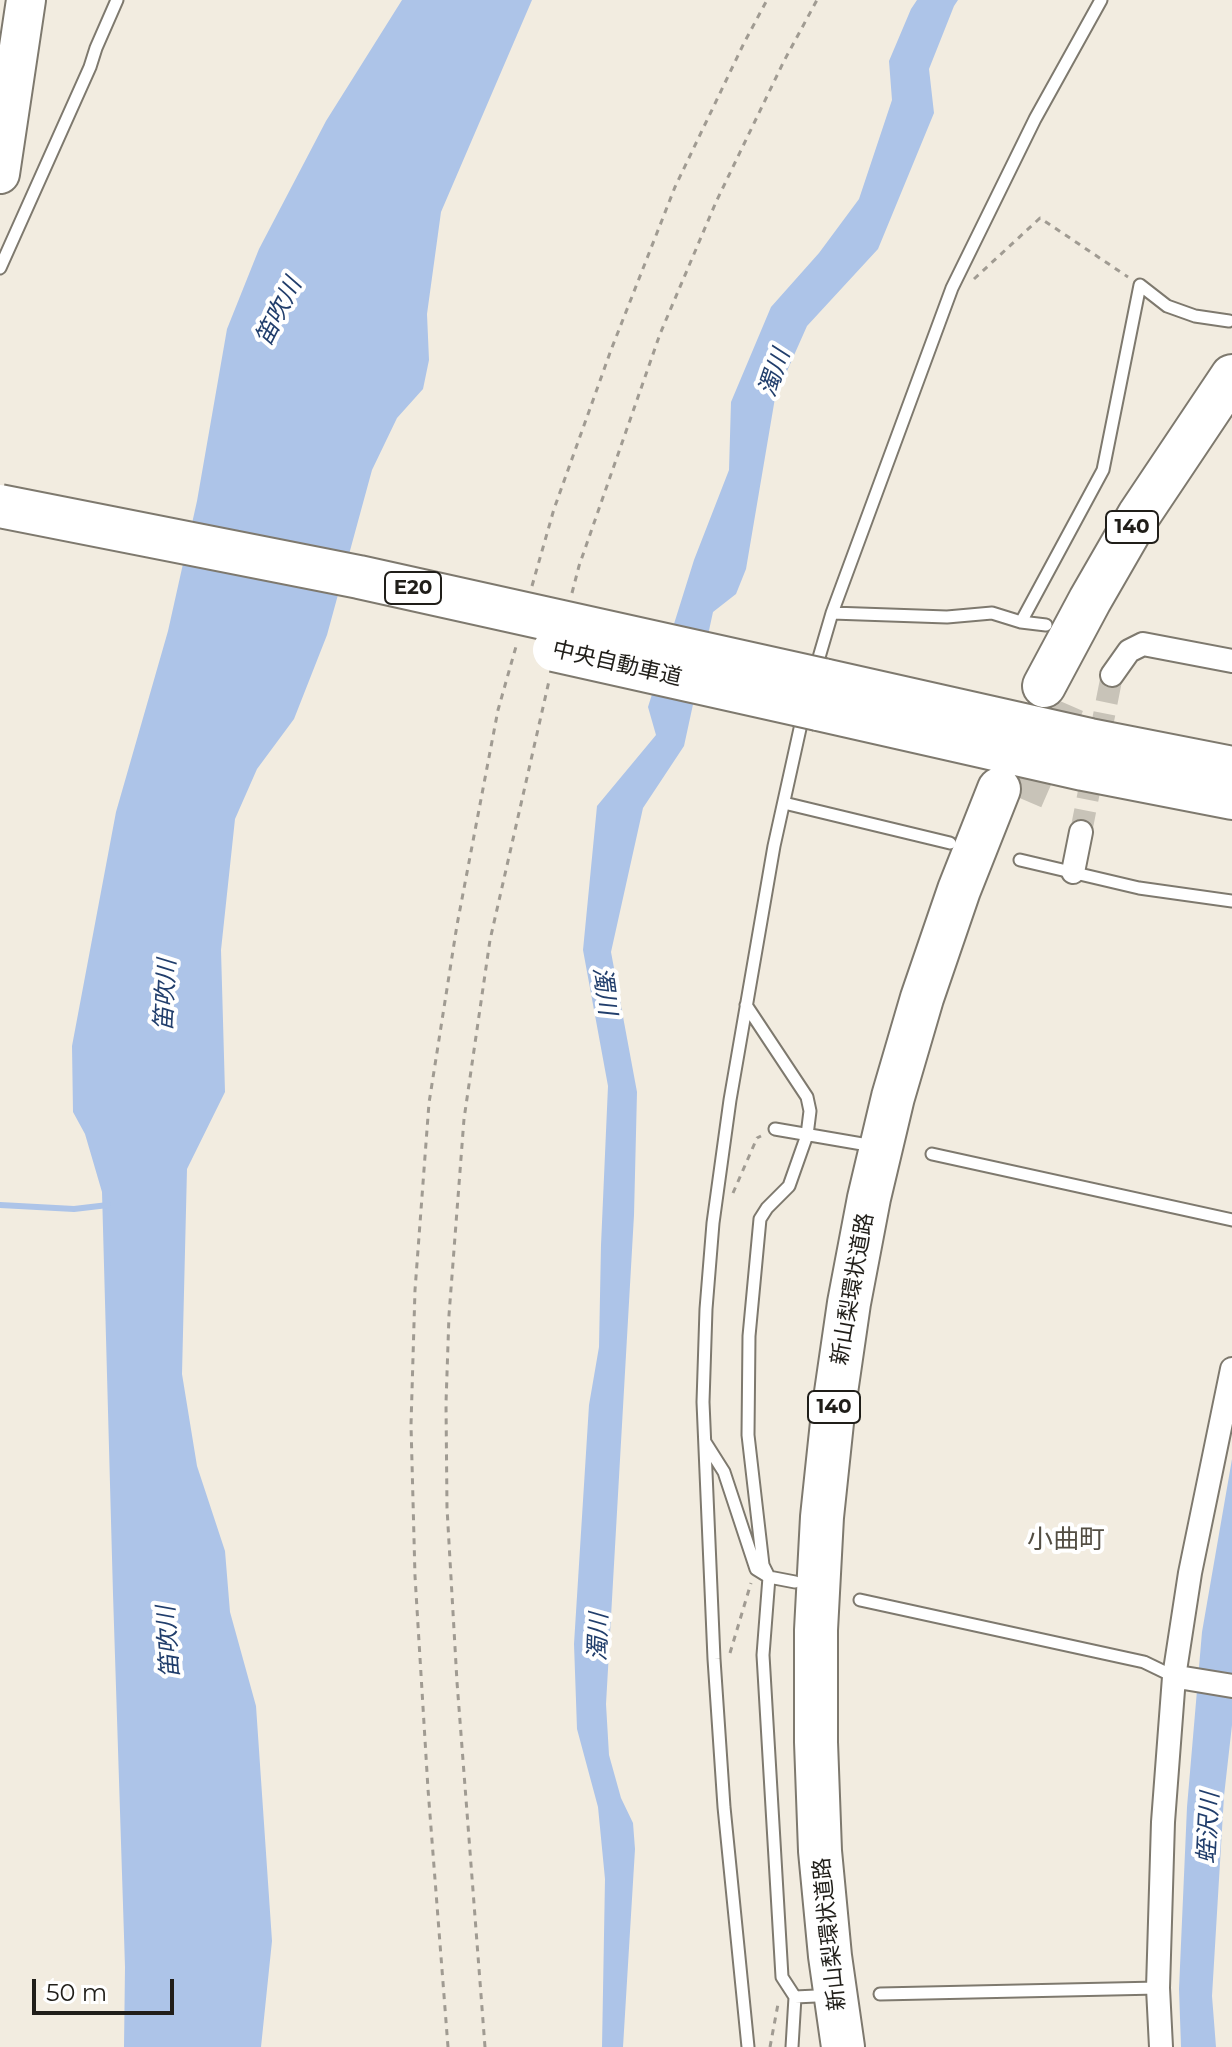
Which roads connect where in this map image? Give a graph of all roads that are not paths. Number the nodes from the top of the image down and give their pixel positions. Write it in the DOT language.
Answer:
graph roads {
  1 [pos="26,0"];
  2 [pos="117,0"];
  3 [pos="1101,0"];
  4 [pos="0,174"];
  5 [pos="0,268"];
  6 [pos="1229,321"];
  7 [pos="1232,376"];
  8 [pos="1232,415"];
  9 [pos="0,506"];
  10 [pos="0,535"];
  11 [pos="832,613"];
  12 [pos="1021,622"];
  13 [pos="1046,625"];
  14 [pos="1232,661"];
  15 [pos="1112,675"];
  16 [pos="815,692"];
  17 [pos="1232,768"];
  18 [pos="1232,798"];
  19 [pos="784,803"];
  20 [pos="1081,832"];
  21 [pos="950,843"];
  22 [pos="1020,860"];
  23 [pos="1073,872"];
  24 [pos="1232,901"];
  25 [pos="746,1005"];
  26 [pos="775,1129"];
  27 [pos="807,1135"];
  28 [pos="868,1145"];
  29 [pos="932,1154"];
  30 [pos="1232,1220"];
  31 [pos="1232,1369"];
  32 [pos="705,1441"];
  33 [pos="769,1577"];
  34 [pos="795,1582"];
  35 [pos="860,1600"];
  36 [pos="1179,1678"];
  37 [pos="1232,1686"];
  38 [pos="1158,1988"];
  39 [pos="880,1994"];
  40 [pos="816,1996"];
  41 [pos="795,1997"];
  42 [pos="748,2047"];
  43 [pos="792,2047"];
  44 [pos="843,2047"];
  45 [pos="870,2047"];
  46 [pos="1161,2047"];
  1 -- 4 [label="highway"];
  2 -- 5 [label="lane"];
  3 -- 11 [label="lane"];
  6 -- 12 [label="lane"];
  7 -- 8 [label="highway, 140"];
  9 -- 16 [label="highway, 中央自動車道 / E20, bridge"];
  10 -- 16 [label="highway, 中央自動車道 / E20, bridge"];
  11 -- 12 [label="lane"];
  11 -- 16 [label="lane"];
  12 -- 13 [label="lane"];
  14 -- 15 [label="street"];
  16 -- 17 [label="highway, 中央自動車道 / E20"];
  16 -- 18 [label="highway, 中央自動車道 / E20"];
  16 -- 19 [label="lane"];
  19 -- 21 [label="lane"];
  19 -- 25 [label="lane"];
  20 -- 23 [label="street"];
  22 -- 23 [label="lane"];
  23 -- 24 [label="lane"];
  25 -- 27 [label="lane"];
  25 -- 32 [label="lane"];
  26 -- 27 [label="lane"];
  27 -- 28 [label="lane"];
  27 -- 33 [label="lane"];
  29 -- 30 [label="lane"];
  31 -- 36 [label="street"];
  32 -- 33 [label="lane"];
  32 -- 42 [label="lane"];
  33 -- 34 [label="lane"];
  33 -- 41 [label="lane"];
  35 -- 36 [label="lane"];
  36 -- 37 [label="street"];
  36 -- 38 [label="street"];
  38 -- 39 [label="lane"];
  38 -- 46 [label="street"];
  40 -- 41 [label="lane"];
  41 -- 43 [label="lane"];
  44 -- 45 [label="highway, 新山梨環状道路 / 140"];
}
